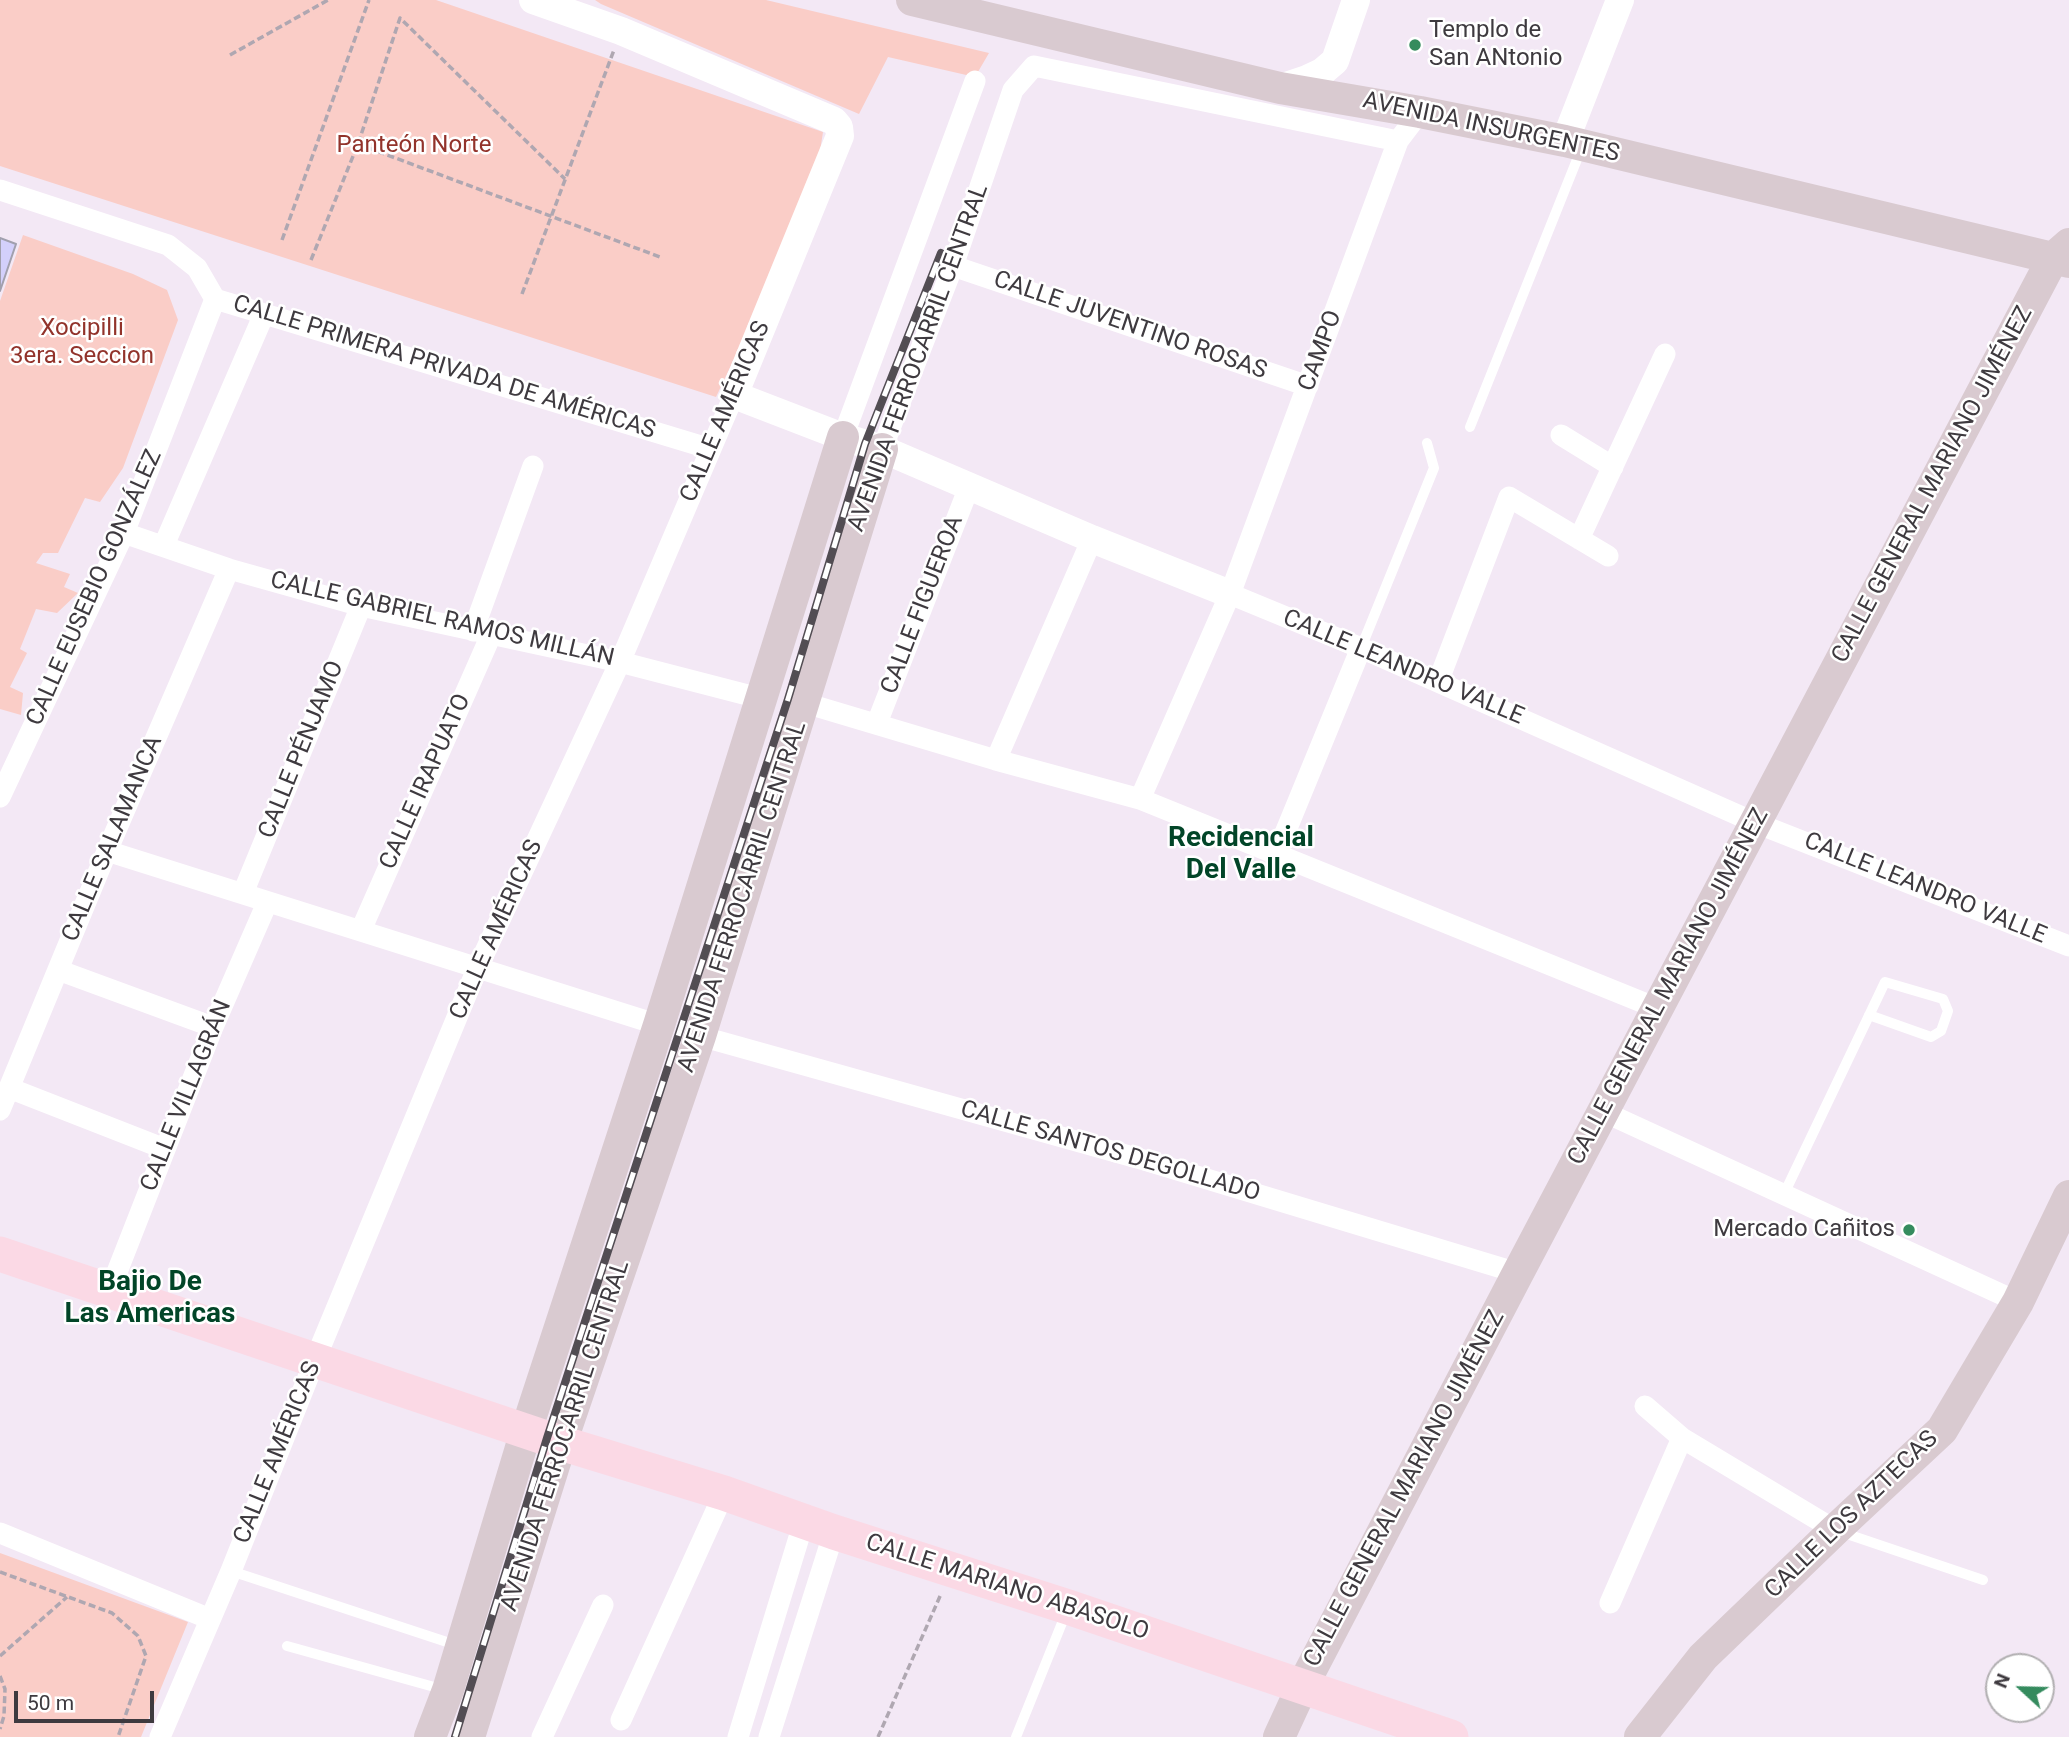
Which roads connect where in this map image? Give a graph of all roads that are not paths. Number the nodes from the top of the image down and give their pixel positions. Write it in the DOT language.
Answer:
graph roads {
  1 [pos="533,0"];
  2 [pos="562,0"];
  3 [pos="912,0"];
  4 [pos="1356,0"];
  5 [pos="1620,0"];
  6 [pos="588,19"];
  7 [pos="1335,61"];
  8 [pos="975,81"];
  9 [pos="1280,88"];
  10 [pos="1420,112"];
  11 [pos="1398,141"];
  12 [pos="1574,144"];
  13 [pos="0,190"];
  14 [pos="2064,255"];
  15 [pos="953,266"];
  16 [pos="215,299"];
  17 [pos="264,314"];
  18 [pos="1665,354"];
  19 [pos="1308,386"];
  20 [pos="734,395"];
  21 [pos="1470,427"];
  22 [pos="1562,435"];
  23 [pos="843,438"];
  24 [pos="1427,443"];
  25 [pos="711,449"];
  26 [pos="882,449"];
  27 [pos="533,466"];
  28 [pos="1613,467"];
  29 [pos="969,487"];
  30 [pos="124,533"];
  31 [pos="1579,538"];
  32 [pos="1092,539"];
  33 [pos="164,545"];
  34 [pos="1608,556"];
  35 [pos="229,569"];
  36 [pos="1230,594"];
  37 [pos="361,606"];
  38 [pos="482,633"];
  39 [pos="1361,648"];
  40 [pos="620,662"];
  41 [pos="1438,682"];
  42 [pos="763,699"];
  43 [pos="805,704"];
  44 [pos="877,723"];
  45 [pos="996,760"];
  46 [pos="0,797"];
  47 [pos="1140,799"];
  48 [pos="1756,823"];
  49 [pos="107,851"];
  50 [pos="1276,855"];
  51 [pos="243,893"];
  52 [pos="267,902"];
  53 [pos="361,930"];
  54 [pos="2069,946"];
  55 [pos="478,968"];
  56 [pos="58,970"];
  57 [pos="1659,1009"];
  58 [pos="1869,1015"];
  59 [pos="659,1025"];
  60 [pos="214,1027"];
  61 [pos="700,1036"];
  62 [pos="9,1088"];
  63 [pos="0,1110"];
  64 [pos="1604,1112"];
  65 [pos="165,1149"];
  66 [pos="1784,1194"];
  67 [pos="2069,1196"];
  68 [pos="2,1262"];
  69 [pos="1518,1273"];
  70 [pos="110,1290"];
  71 [pos="2018,1301"];
  72 [pos="315,1360"];
  73 [pos="1645,1406"];
  74 [pos="526,1431"];
  75 [pos="1682,1438"];
  76 [pos="561,1443"];
  77 [pos="724,1493"];
  78 [pos="819,1527"];
  79 [pos="1835,1530"];
  80 [pos="0,1534"];
  81 [pos="231,1571"];
  82 [pos="1983,1580"];
  83 [pos="1610,1603"];
  84 [pos="603,1605"];
  85 [pos="1068,1606"];
  86 [pos="210,1619"];
  87 [pos="287,1646"];
  88 [pos="462,1646"];
  89 [pos="1303,1685"];
  90 [pos="448,1690"];
  91 [pos="621,1720"];
  92 [pos="160,1737"];
  93 [pos="430,1737"];
  94 [pos="470,1737"];
  95 [pos="542,1737"];
  96 [pos="738,1737"];
  97 [pos="769,1737"];
  98 [pos="1016,1737"];
  99 [pos="1279,1737"];
  100 [pos="1451,1737"];
  101 [pos="1640,1737"];
  1 -- 6 [label="street"];
  2 -- 6 [label="street"];
  3 -- 9 [label="main road, AVENIDA INSURGENTES"];
  4 -- 7 [label="street"];
  5 -- 12 [label="street"];
  6 -- 20 [label="street, CALLE AMÉRICAS"];
  7 -- 9 [label="street"];
  7 -- 10 [label="street"];
  8 -- 23 [label="street, AVENIDA FERROCARRIL CENTRAL"];
  9 -- 10 [label="main road, AVENIDA INSURGENTES"];
  10 -- 11 [label="street, CAMPO"];
  10 -- 12 [label="main road, AVENIDA INSURGENTES"];
  11 -- 15 [label="street, AVENIDA FERROCARRIL CENTRAL"];
  11 -- 19 [label="street, CAMPO"];
  12 -- 14 [label="main road, AVENIDA INSURGENTES"];
  12 -- 21 [label="lane"];
  13 -- 16 [label="street, CALLE PRIMERA PRIVADA DE AMÉRICAS"];
  14 -- 48 [label="main road, CALLE GENERAL MARIANO JIMÉNEZ"];
  15 -- 19 [label="street, CALLE JUVENTINO ROSAS"];
  15 -- 26 [label="street, AVENIDA FERROCARRIL CENTRAL"];
  16 -- 17 [label="street, CALLE PRIMERA PRIVADA DE AMÉRICAS"];
  16 -- 30 [label="street, CALLE EUSEBIO GONZÁLEZ"];
  17 -- 25 [label="street, CALLE PRIMERA PRIVADA DE AMÉRICAS"];
  17 -- 33 [label="street"];
  18 -- 28 [label="street"];
  19 -- 36 [label="street, CAMPO"];
  20 -- 23 [label="street, CALLE LEANDRO VALLE"];
  20 -- 25 [label="street, CALLE AMÉRICAS"];
  22 -- 28 [label="street"];
  23 -- 26 [label="street, CALLE LEANDRO VALLE"];
  23 -- 42 [label="main road, AVENIDA FERROCARRIL CENTRAL"];
  24 -- 39 [label="lane"];
  25 -- 40 [label="street, CALLE AMÉRICAS"];
  26 -- 29 [label="street, CALLE LEANDRO VALLE"];
  26 -- 43 [label="main road, AVENIDA FERROCARRIL CENTRAL"];
  27 -- 38 [label="street, CALLE IRAPUATO"];
  28 -- 31 [label="street"];
  29 -- 32 [label="street, CALLE LEANDRO VALLE"];
  29 -- 44 [label="street, CALLE FIGUEROA"];
  30 -- 33 [label="street, CALLE GABRIEL RAMOS MILLÁN"];
  30 -- 46 [label="street, CALLE EUSEBIO GONZÁLEZ"];
  31 -- 34 [label="street"];
  31 -- 41 [label="street"];
  32 -- 36 [label="street, CALLE LEANDRO VALLE"];
  32 -- 45 [label="street"];
  33 -- 35 [label="street, CALLE GABRIEL RAMOS MILLÁN"];
  35 -- 37 [label="street, CALLE GABRIEL RAMOS MILLÁN"];
  35 -- 49 [label="street, CALLE SALAMANCA"];
  36 -- 39 [label="street, CALLE LEANDRO VALLE"];
  36 -- 47 [label="street, CAMPO"];
  37 -- 38 [label="street, CALLE GABRIEL RAMOS MILLÁN"];
  37 -- 51 [label="street, CALLE PÉNJAMO"];
  38 -- 40 [label="street, CALLE GABRIEL RAMOS MILLÁN"];
  38 -- 53 [label="street, CALLE IRAPUATO"];
  39 -- 41 [label="street, CALLE LEANDRO VALLE"];
  39 -- 50 [label="street"];
  40 -- 42 [label="street, CALLE GABRIEL RAMOS MILLÁN"];
  40 -- 55 [label="street, CALLE AMÉRICAS"];
  41 -- 48 [label="street, CALLE LEANDRO VALLE"];
  42 -- 59 [label="main road, AVENIDA FERROCARRIL CENTRAL"];
  43 -- 44 [label="street"];
  43 -- 61 [label="main road, AVENIDA FERROCARRIL CENTRAL"];
  44 -- 45 [label="street"];
  45 -- 47 [label="street"];
  47 -- 50 [label="street"];
  48 -- 54 [label="street, CALLE LEANDRO VALLE"];
  48 -- 57 [label="main road, CALLE GENERAL MARIANO JIMÉNEZ"];
  49 -- 51 [label="street"];
  49 -- 56 [label="street, CALLE SALAMANCA"];
  50 -- 57 [label="street"];
  51 -- 52 [label="street"];
  52 -- 53 [label="street"];
  52 -- 60 [label="street, CALLE VILLAGRÁN"];
  53 -- 55 [label="street"];
  55 -- 59 [label="street"];
  55 -- 72 [label="street, CALLE AMÉRICAS"];
  56 -- 60 [label="street"];
  56 -- 62 [label="street, CALLE SALAMANCA"];
  57 -- 64 [label="main road, CALLE GENERAL MARIANO JIMÉNEZ"];
  58 -- 58 [label="lane"];
  58 -- 66 [label="lane"];
  59 -- 74 [label="main road, AVENIDA FERROCARRIL CENTRAL"];
  60 -- 65 [label="street, CALLE VILLAGRÁN"];
  61 -- 69 [label="street, CALLE SANTOS DEGOLLADO"];
  61 -- 76 [label="main road, AVENIDA FERROCARRIL CENTRAL"];
  62 -- 63 [label="street, CALLE SALAMANCA"];
  62 -- 65 [label="street"];
  64 -- 66 [label="street"];
  64 -- 69 [label="main road, CALLE GENERAL MARIANO JIMÉNEZ"];
  65 -- 70 [label="street, CALLE VILLAGRÁN"];
  66 -- 71 [label="street"];
  67 -- 71 [label="main road, CALLE LOS AZTECAS"];
  68 -- 70 [label="main road, CALLE MARIANO ABASOLO"];
  69 -- 89 [label="main road, CALLE GENERAL MARIANO JIMÉNEZ"];
  70 -- 72 [label="main road, CALLE MARIANO ABASOLO"];
  71 -- 79 [label="main road, CALLE LOS AZTECAS"];
  72 -- 74 [label="main road, CALLE MARIANO ABASOLO"];
  72 -- 81 [label="street, CALLE AMÉRICAS"];
  73 -- 75 [label="street"];
  74 -- 76 [label="main road, CALLE MARIANO ABASOLO"];
  74 -- 88 [label="main road, AVENIDA FERROCARRIL CENTRAL"];
  75 -- 79 [label="street"];
  75 -- 83 [label="street"];
  76 -- 77 [label="main road, CALLE MARIANO ABASOLO"];
  76 -- 94 [label="main road, AVENIDA FERROCARRIL CENTRAL"];
  77 -- 78 [label="main road, CALLE MARIANO ABASOLO"];
  77 -- 91 [label="street"];
  78 -- 85 [label="main road, CALLE MARIANO ABASOLO"];
  78 -- 96 [label="street"];
  78 -- 97 [label="street"];
  79 -- 82 [label="lane"];
  79 -- 101 [label="main road, CALLE LOS AZTECAS"];
  80 -- 86 [label="street"];
  81 -- 86 [label="street, CALLE AMÉRICAS"];
  81 -- 88 [label="lane"];
  84 -- 95 [label="street"];
  85 -- 89 [label="main road, CALLE MARIANO ABASOLO"];
  85 -- 98 [label="lane"];
  86 -- 92 [label="street, CALLE AMÉRICAS"];
  87 -- 90 [label="lane"];
  88 -- 90 [label="main road, AVENIDA FERROCARRIL CENTRAL"];
  89 -- 99 [label="main road, CALLE GENERAL MARIANO JIMÉNEZ"];
  89 -- 100 [label="main road, CALLE MARIANO ABASOLO"];
  90 -- 93 [label="main road, AVENIDA FERROCARRIL CENTRAL"];
}
